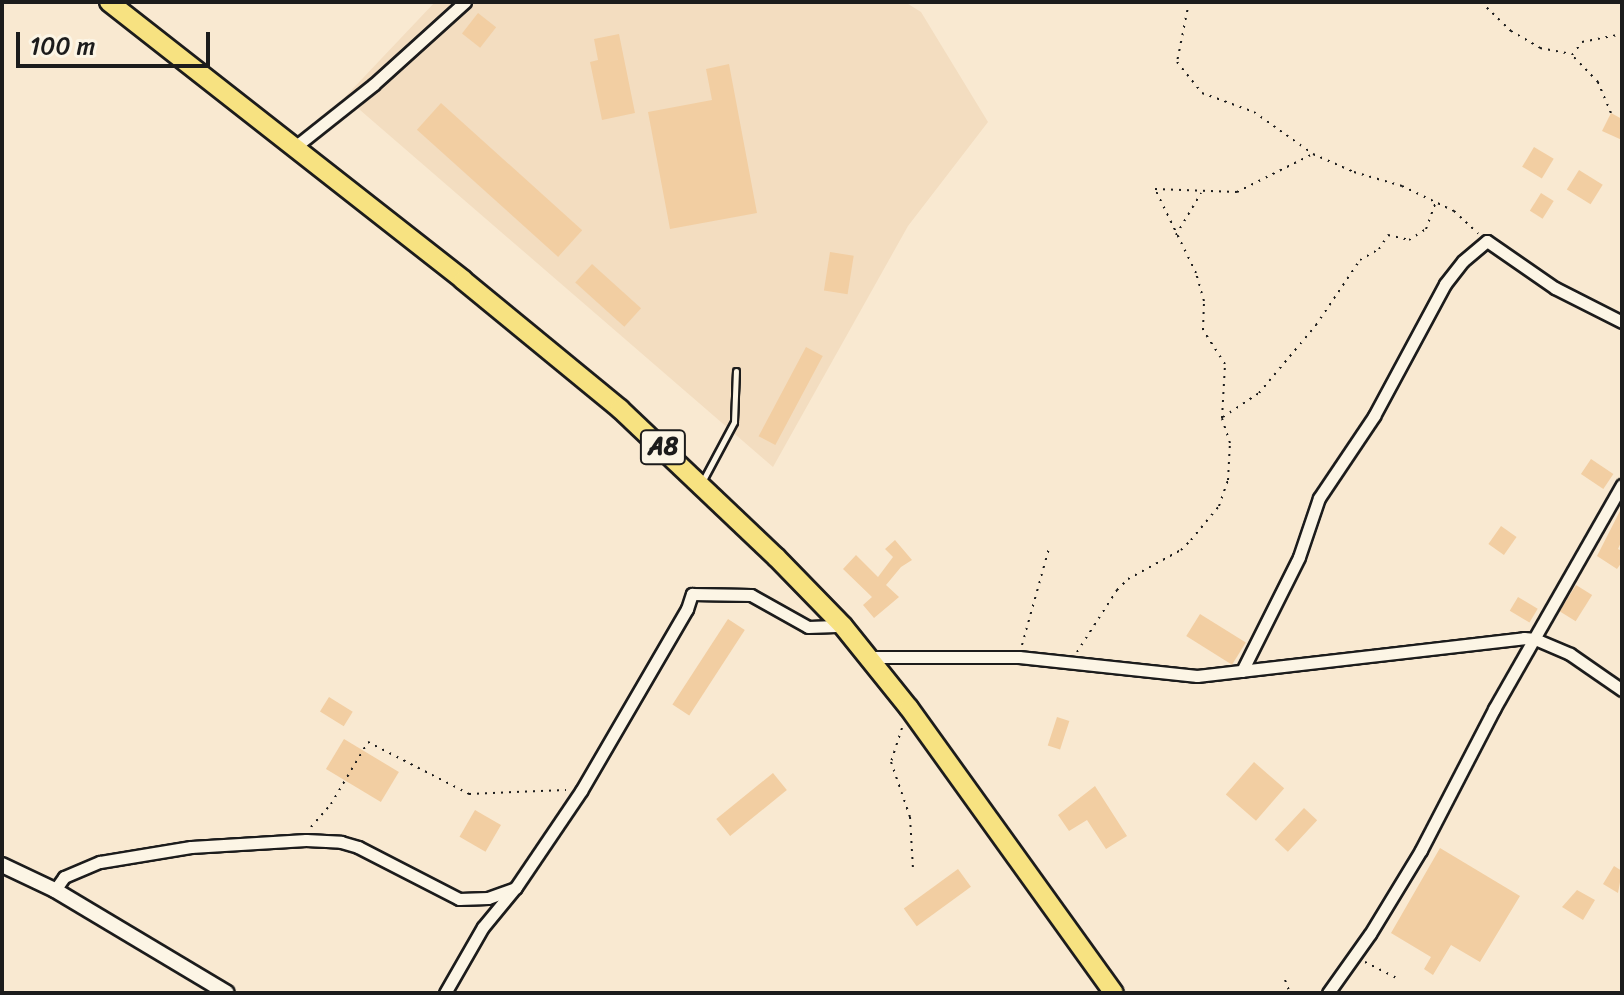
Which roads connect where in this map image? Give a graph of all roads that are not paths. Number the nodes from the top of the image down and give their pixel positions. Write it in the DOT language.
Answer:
graph roads {
  1 [pos="109,2"];
  2 [pos="465,2"];
  3 [pos="295,147"];
  4 [pos="1622,322"];
  5 [pos="736,371"];
  6 [pos="701,483"];
  7 [pos="1622,485"];
  8 [pos="843,626"];
  9 [pos="1535,639"];
  10 [pos="867,656"];
  11 [pos="1242,671"];
  12 [pos="1622,690"];
  13 [pos="2,865"];
  14 [pos="516,887"];
  15 [pos="55,890"];
  16 [pos="227,993"];
  17 [pos="445,993"];
  18 [pos="1114,993"];
  19 [pos="1328,993"];
  1 -- 3 [label="main road, A8"];
  2 -- 3 [label="street"];
  3 -- 6 [label="main road, A8"];
  4 -- 11 [label="street"];
  5 -- 6 [label="lane"];
  6 -- 8 [label="main road, A8"];
  7 -- 9 [label="street"];
  8 -- 10 [label="main road, A8"];
  8 -- 14 [label="street"];
  9 -- 11 [label="street"];
  9 -- 12 [label="street"];
  9 -- 19 [label="street"];
  10 -- 11 [label="street"];
  10 -- 18 [label="main road, A8"];
  13 -- 15 [label="street"];
  14 -- 15 [label="street"];
  14 -- 17 [label="street"];
  15 -- 16 [label="street"];
}
